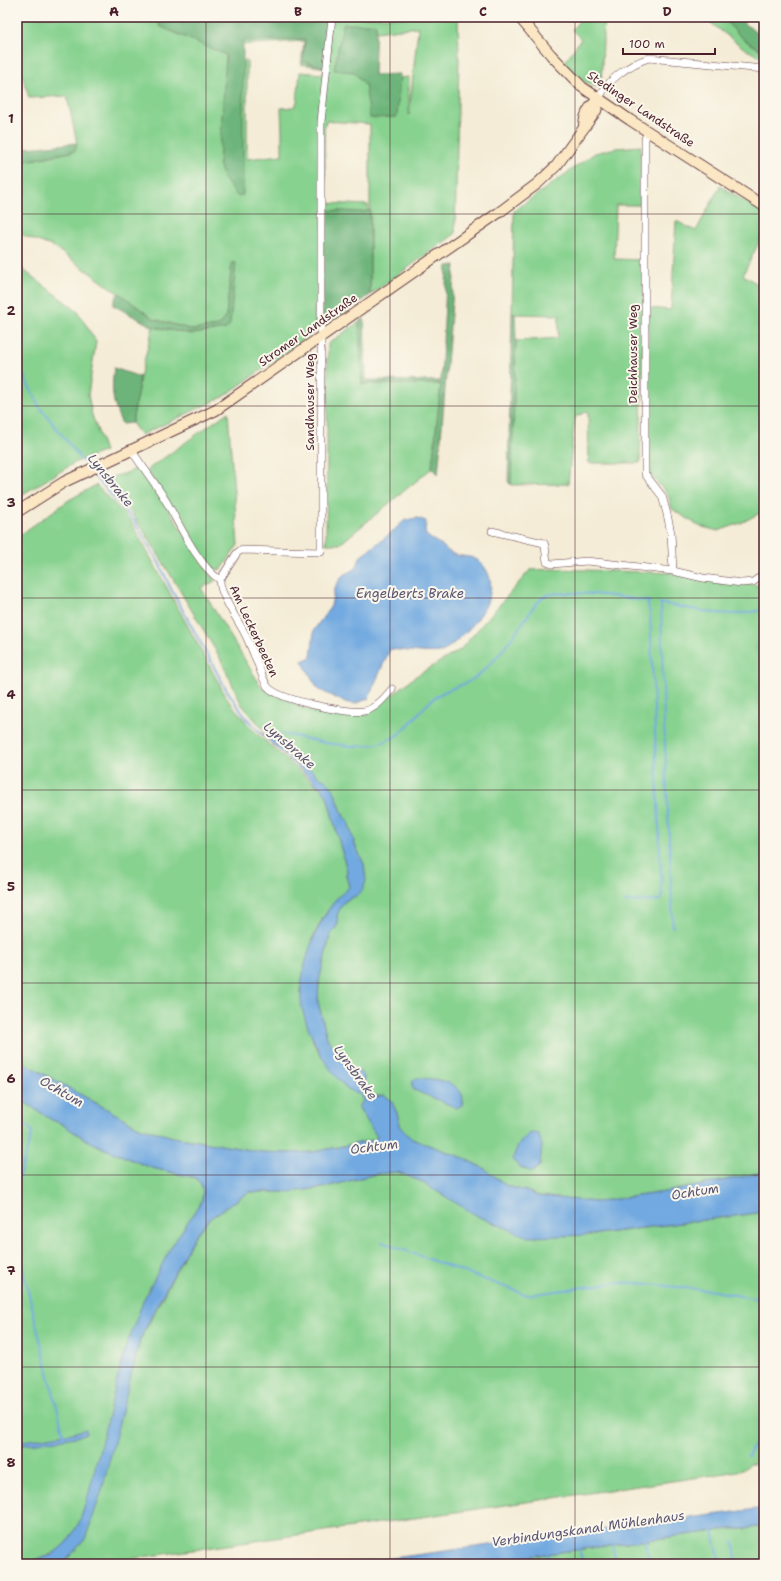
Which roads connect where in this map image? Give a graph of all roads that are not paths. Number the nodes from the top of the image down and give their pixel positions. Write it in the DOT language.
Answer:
graph roads {
  1 [pos="332,17"];
  2 [pos="518,17"];
  3 [pos="764,69"];
  4 [pos="599,99"];
  5 [pos="648,131"];
  6 [pos="764,206"];
  7 [pos="322,336"];
  8 [pos="132,451"];
  9 [pos="17,512"];
  10 [pos="492,530"];
  11 [pos="673,571"];
  12 [pos="764,574"];
  13 [pos="220,580"];
  14 [pos="392,689"];
  1 -- 7 [label="street, Sandhauser Weg"];
  2 -- 4 [label="main road, Stedinger Landstraße"];
  3 -- 4 [label="street"];
  4 -- 5 [label="main road, Stedinger Landstraße"];
  4 -- 7 [label="main road, Stromer Landstraße"];
  5 -- 6 [label="main road, Stedinger Landstraße"];
  5 -- 11 [label="street, Deichhauser Weg"];
  7 -- 8 [label="main road, Stromer Landstraße"];
  7 -- 13 [label="street, Sandhauser Weg"];
  8 -- 9 [label="main road, Stromer Landstraße"];
  8 -- 13 [label="street, Am Leckerbeeten"];
  10 -- 11 [label="street"];
  11 -- 12 [label="street"];
  13 -- 14 [label="street, Am Leckerbeeten"];
}
